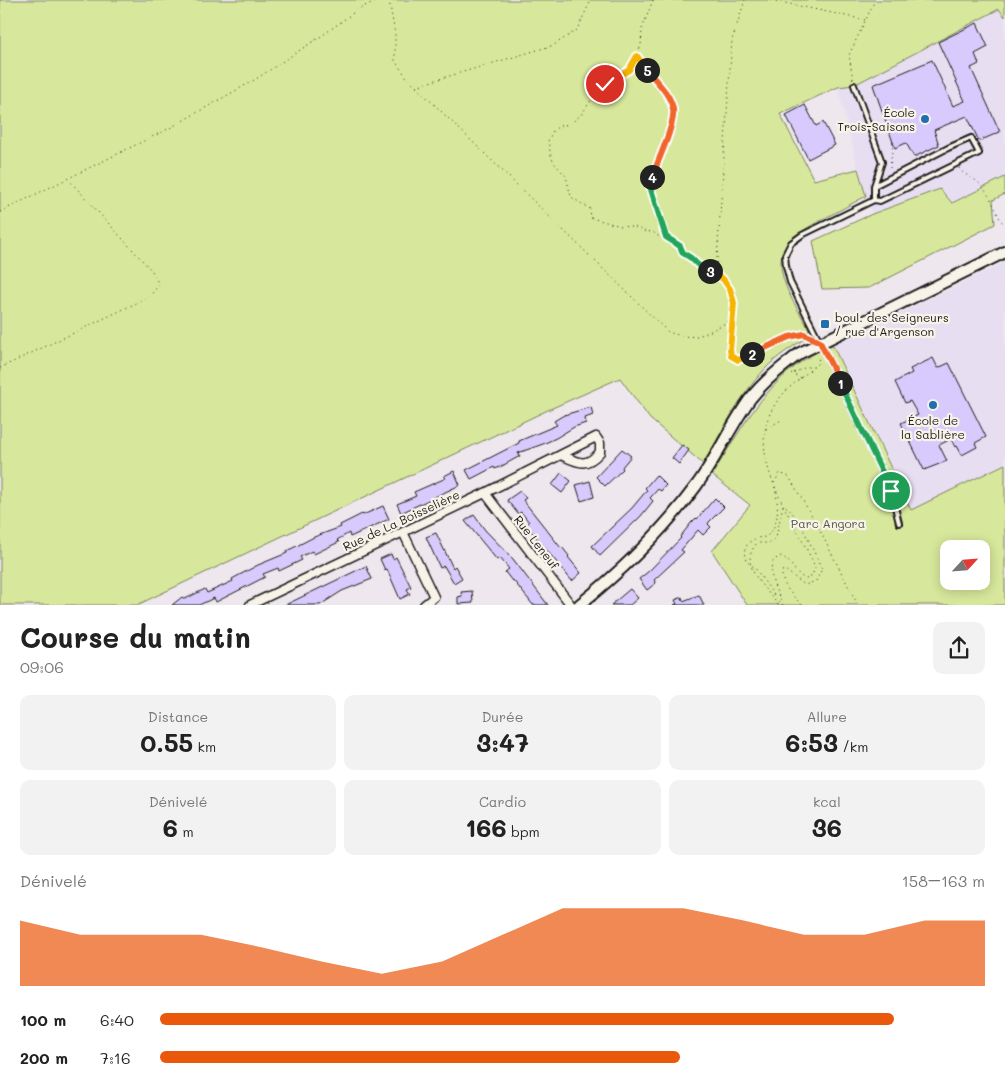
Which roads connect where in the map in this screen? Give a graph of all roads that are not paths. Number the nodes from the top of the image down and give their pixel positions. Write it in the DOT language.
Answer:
graph roads {
  1 [pos="854,85"];
  2 [pos="874,186"];
  3 [pos="874,200"];
  4 [pos="1005,252"];
  5 [pos="820,342"];
  6 [pos="561,455"];
  7 [pos="485,493"];
  8 [pos="899,523"];
  9 [pos="403,532"];
  10 [pos="250,605"];
  11 [pos="424,605"];
  12 [pos="571,605"];
  13 [pos="579,605"];
  1 -- 2 [label="lane"];
  2 -- 3 [label="lane"];
  2 -- 3 [label="lane"];
  3 -- 5 [label="lane"];
  4 -- 5 [label="street"];
  5 -- 8 [label="lane"];
  5 -- 13 [label="street"];
  6 -- 6 [label="street, Rue de La Boisselière"];
  6 -- 7 [label="street, Rue de La Boisselière"];
  7 -- 9 [label="street, Rue de La Boisselière"];
  7 -- 12 [label="street, Rue Leneuf"];
  9 -- 10 [label="street, Rue de La Boisselière"];
  9 -- 11 [label="street"];
}
